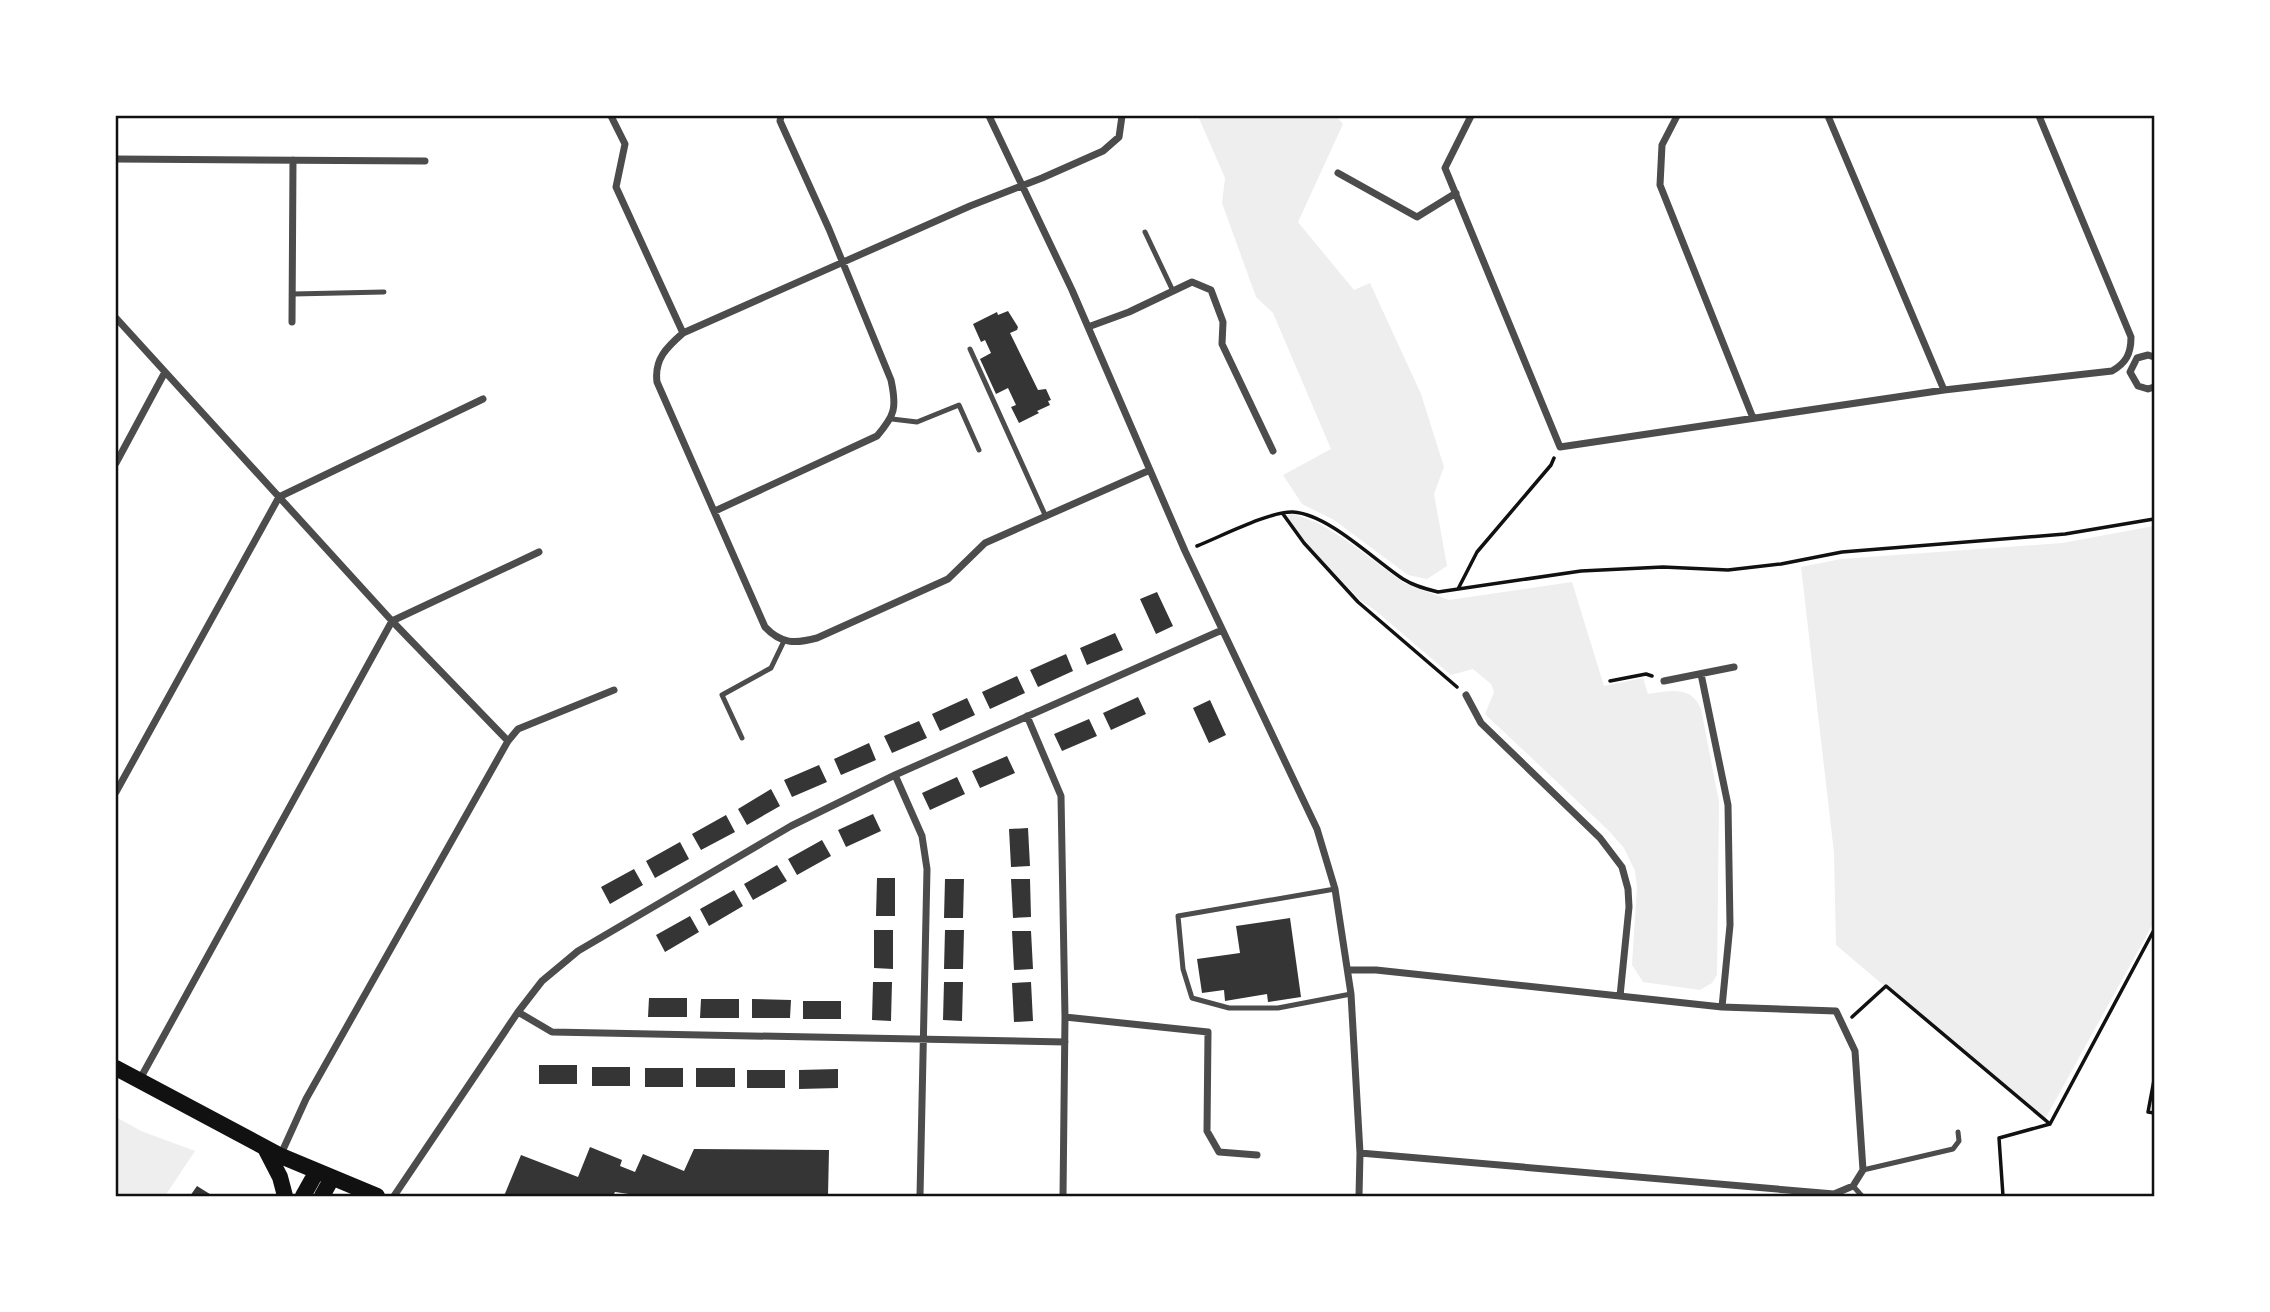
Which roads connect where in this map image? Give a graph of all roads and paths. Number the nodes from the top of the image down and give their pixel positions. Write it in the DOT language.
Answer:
graph roads {
  1 [pos="611,116"];
  2 [pos="781,116"];
  3 [pos="989,116"];
  4 [pos="1122,116"];
  5 [pos="1471,116"];
  6 [pos="1677,116"];
  7 [pos="1828,116"];
  8 [pos="2039,116"];
  9 [pos="116,159"];
  10 [pos="293,160"];
  11 [pos="425,161"];
  12 [pos="1338,173"];
  13 [pos="1022,186"];
  14 [pos="1456,193"];
  15 [pos="1145,232"];
  16 [pos="842,263"];
  17 [pos="1173,291"];
  18 [pos="384,292"];
  19 [pos="293,294"];
  20 [pos="116,318"];
  21 [pos="292,321"];
  22 [pos="1088,327"];
  23 [pos="683,333"];
  24 [pos="970,349"];
  25 [pos="2154,356"];
  26 [pos="2131,360"];
  27 [pos="165,372"];
  28 [pos="2154,387"];
  29 [pos="1944,390"];
  30 [pos="483,399"];
  31 [pos="1753,418"];
  32 [pos="892,419"];
  33 [pos="979,450"];
  34 [pos="1273,451"];
  35 [pos="116,463"];
  36 [pos="1551,465"];
  37 [pos="1150,470"];
  38 [pos="279,497"];
  39 [pos="715,511"];
  40 [pos="1283,514"];
  41 [pos="1046,517"];
  42 [pos="2154,519"];
  43 [pos="1185,551"];
  44 [pos="539,552"];
  45 [pos="1458,589"];
  46 [pos="392,621"];
  47 [pos="1222,631"];
  48 [pos="784,641"];
  49 [pos="1734,667"];
  50 [pos="1700,674"];
  51 [pos="1610,681"];
  52 [pos="1664,681"];
  53 [pos="614,690"];
  54 [pos="1466,695"];
  55 [pos="1027,716"];
  56 [pos="742,738"];
  57 [pos="508,741"];
  58 [pos="895,775"];
  59 [pos="116,792"];
  60 [pos="1335,889"];
  61 [pos="2154,930"];
  62 [pos="1348,970"];
  63 [pos="1351,994"];
  64 [pos="1620,996"];
  65 [pos="1722,1007"];
  66 [pos="518,1012"];
  67 [pos="1065,1017"];
  68 [pos="1843,1026"];
  69 [pos="924,1040"];
  70 [pos="1065,1042"];
  71 [pos="116,1068"];
  72 [pos="139,1080"];
  73 [pos="2154,1080"];
  74 [pos="2154,1113"];
  75 [pos="2050,1124"];
  76 [pos="1958,1132"];
  77 [pos="263,1146"];
  78 [pos="1360,1153"];
  79 [pos="1256,1155"];
  80 [pos="281,1156"];
  81 [pos="1863,1170"];
  82 [pos="325,1175"];
  83 [pos="1853,1186"];
  84 [pos="285,1196"];
  85 [pos="303,1196"];
  86 [pos="321,1196"];
  87 [pos="377,1196"];
  88 [pos="394,1196"];
  89 [pos="920,1196"];
  90 [pos="1063,1196"];
  91 [pos="1359,1196"];
  92 [pos="1862,1196"];
  93 [pos="2003,1196"];
  1 -- 23 [label="street"];
  2 -- 16 [label="street"];
  3 -- 13 [label="street"];
  4 -- 13 [label="street"];
  5 -- 14 [label="street"];
  6 -- 31 [label="street"];
  7 -- 29 [label="street"];
  8 -- 26 [label="street"];
  9 -- 10 [label="street"];
  10 -- 11 [label="street"];
  10 -- 19 [label="street"];
  12 -- 14 [label="street"];
  13 -- 16 [label="street"];
  13 -- 22 [label="street"];
  14 -- 31 [label="street"];
  15 -- 17 [label="lane"];
  16 -- 23 [label="street"];
  16 -- 32 [label="street"];
  17 -- 22 [label="street"];
  17 -- 34 [label="street"];
  18 -- 19 [label="lane"];
  19 -- 21 [label="street"];
  20 -- 27 [label="street"];
  22 -- 37 [label="street"];
  23 -- 39 [label="street"];
  24 -- 41 [label="lane"];
  25 -- 26 [label="street"];
  26 -- 28 [label="street"];
  26 -- 29 [label="street"];
  27 -- 35 [label="street"];
  27 -- 38 [label="street"];
  29 -- 31 [label="street"];
  30 -- 38 [label="street"];
  32 -- 33 [label="lane"];
  32 -- 39 [label="street"];
  36 -- 45 [label="path"];
  37 -- 41 [label="street"];
  37 -- 43 [label="street"];
  38 -- 46 [label="street"];
  38 -- 59 [label="street"];
  39 -- 48 [label="street"];
  40 -- 43 [label="path"];
  40 -- 45 [label="path"];
  40 -- 54 [label="path"];
  41 -- 48 [label="street"];
  42 -- 45 [label="path"];
  43 -- 47 [label="street"];
  44 -- 46 [label="street"];
  46 -- 57 [label="street"];
  46 -- 72 [label="street"];
  47 -- 55 [label="street"];
  47 -- 60 [label="street"];
  48 -- 56 [label="lane"];
  49 -- 50 [label="street"];
  50 -- 52 [label="street"];
  50 -- 65 [label="street"];
  51 -- 52 [label="path"];
  53 -- 57 [label="street"];
  54 -- 64 [label="street"];
  55 -- 58 [label="street"];
  55 -- 67 [label="street"];
  57 -- 80 [label="street"];
  58 -- 66 [label="street"];
  58 -- 69 [label="street"];
  60 -- 62 [label="street"];
  60 -- 63 [label="lane"];
  61 -- 75 [label="path"];
  62 -- 63 [label="street"];
  62 -- 64 [label="street"];
  63 -- 78 [label="street"];
  64 -- 65 [label="street"];
  65 -- 68 [label="street"];
  66 -- 69 [label="street"];
  66 -- 88 [label="street"];
  67 -- 70 [label="street"];
  67 -- 79 [label="street"];
  68 -- 75 [label="path"];
  68 -- 81 [label="street"];
  69 -- 70 [label="street"];
  69 -- 89 [label="street"];
  70 -- 90 [label="street"];
  71 -- 72 [label="main road"];
  72 -- 77 [label="main road"];
  73 -- 74 [label="path"];
  75 -- 93 [label="path"];
  76 -- 81 [label="lane"];
  77 -- 80 [label="main road"];
  77 -- 84 [label="main road"];
  78 -- 83 [label="street"];
  78 -- 91 [label="street"];
  80 -- 82 [label="main road"];
  81 -- 83 [label="street"];
  82 -- 85 [label="main road"];
  82 -- 86 [label="main road"];
  82 -- 87 [label="main road"];
  83 -- 92 [label="lane"];
}
